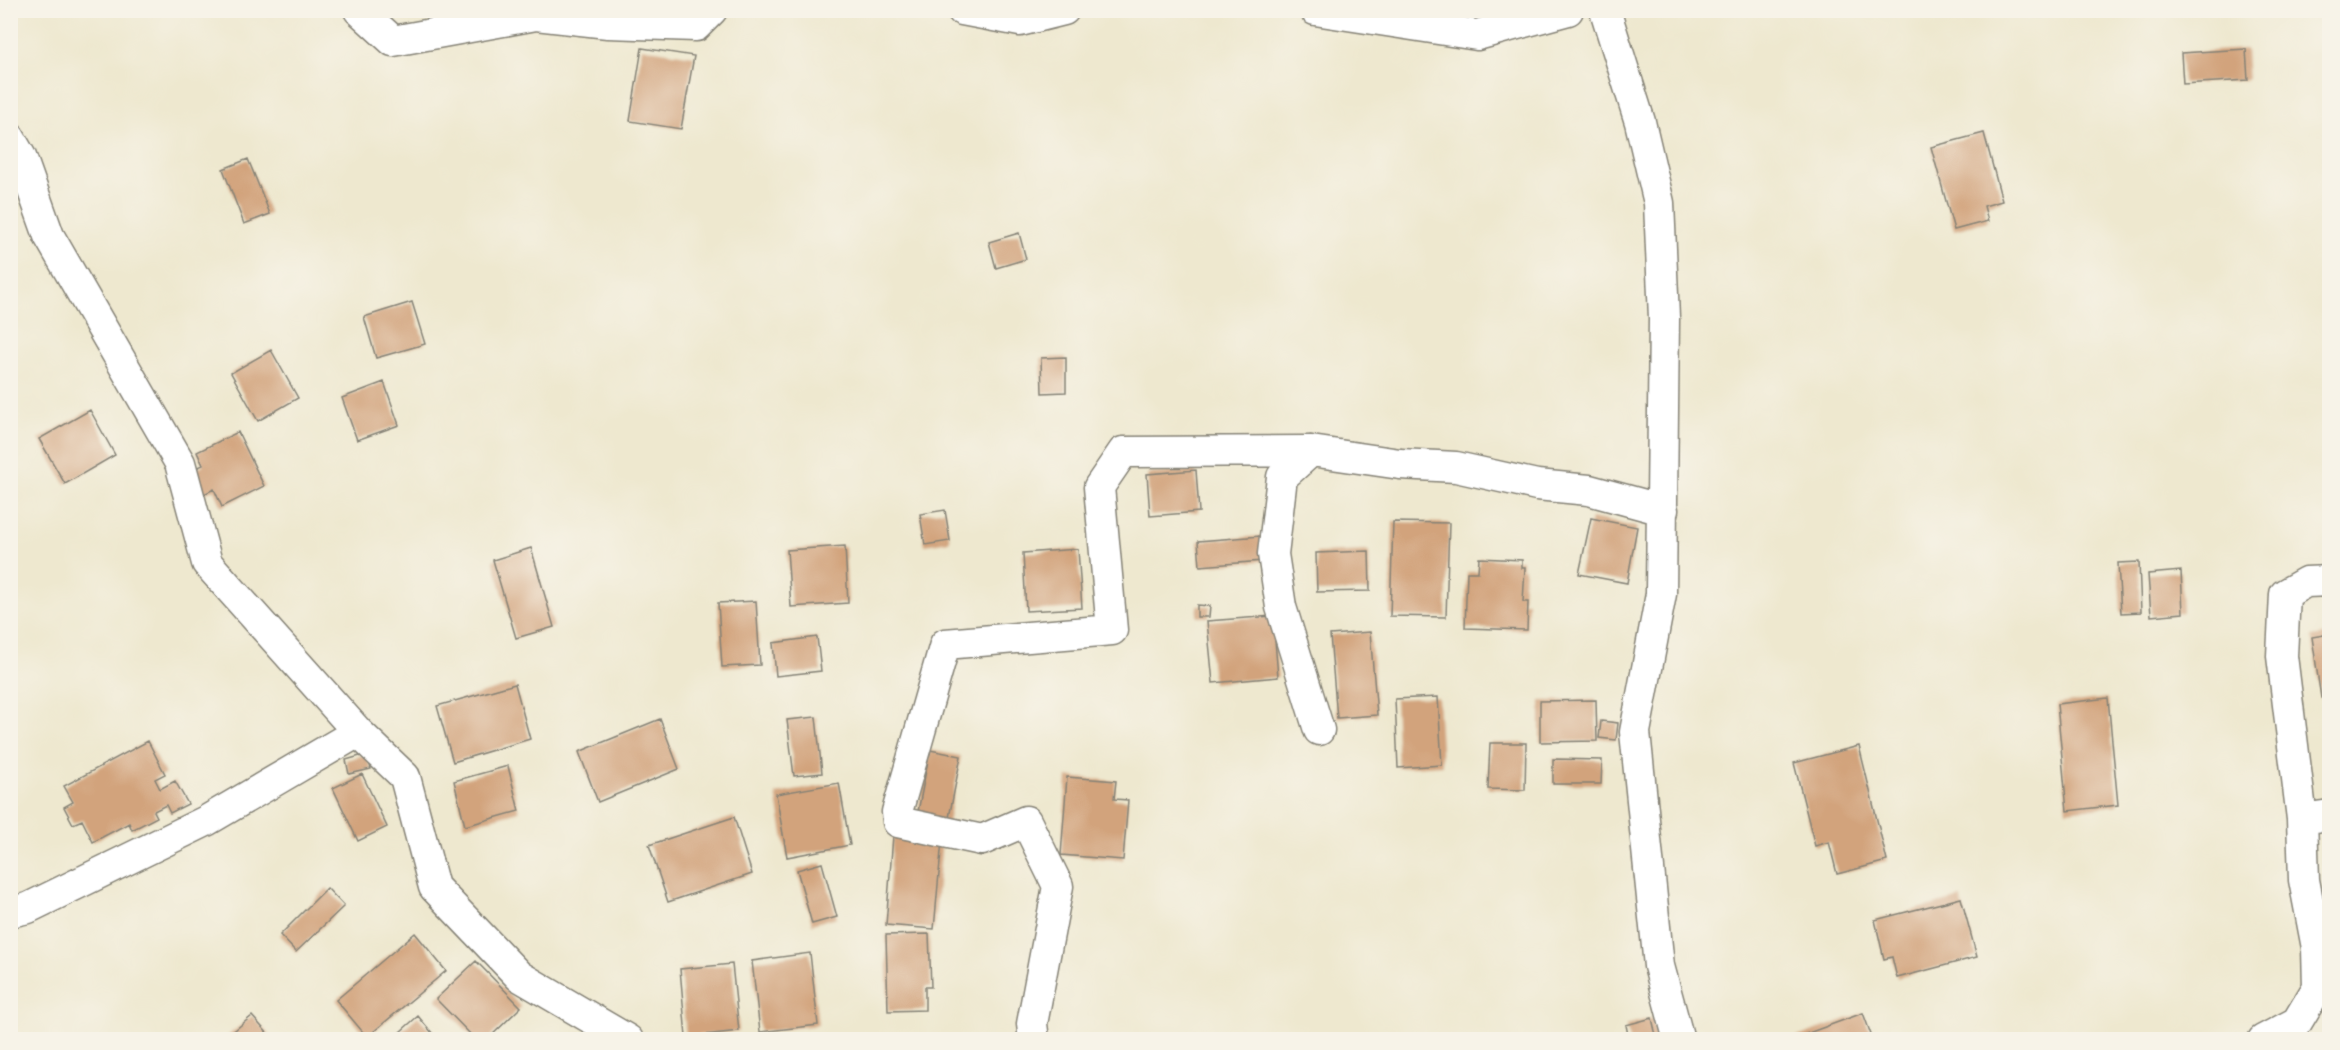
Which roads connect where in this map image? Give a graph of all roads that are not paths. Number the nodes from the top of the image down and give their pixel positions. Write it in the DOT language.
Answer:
graph roads {
  1 [pos="358,10"];
  2 [pos="712,10"];
  3 [pos="962,10"];
  4 [pos="1064,10"];
  5 [pos="1315,10"];
  6 [pos="1568,10"];
  7 [pos="1605,10"];
  8 [pos="603,17"];
  9 [pos="10,138"];
  10 [pos="1311,451"];
  11 [pos="1663,510"];
  12 [pos="2330,581"];
  13 [pos="1319,730"];
  14 [pos="358,732"];
  15 [pos="2316,817"];
  16 [pos="10,912"];
  17 [pos="628,1040"];
  18 [pos="1034,1040"];
  19 [pos="1679,1040"];
  20 [pos="2264,1040"];
  1 -- 8 [label="street"];
  2 -- 8 [label="street"];
  3 -- 4 [label="street"];
  5 -- 6 [label="street"];
  7 -- 11 [label="street"];
  9 -- 14 [label="street"];
  10 -- 11 [label="street"];
  10 -- 13 [label="street"];
  10 -- 18 [label="street"];
  11 -- 19 [label="street"];
  12 -- 15 [label="street"];
  14 -- 16 [label="street"];
  14 -- 17 [label="street"];
  15 -- 20 [label="street"];
}
